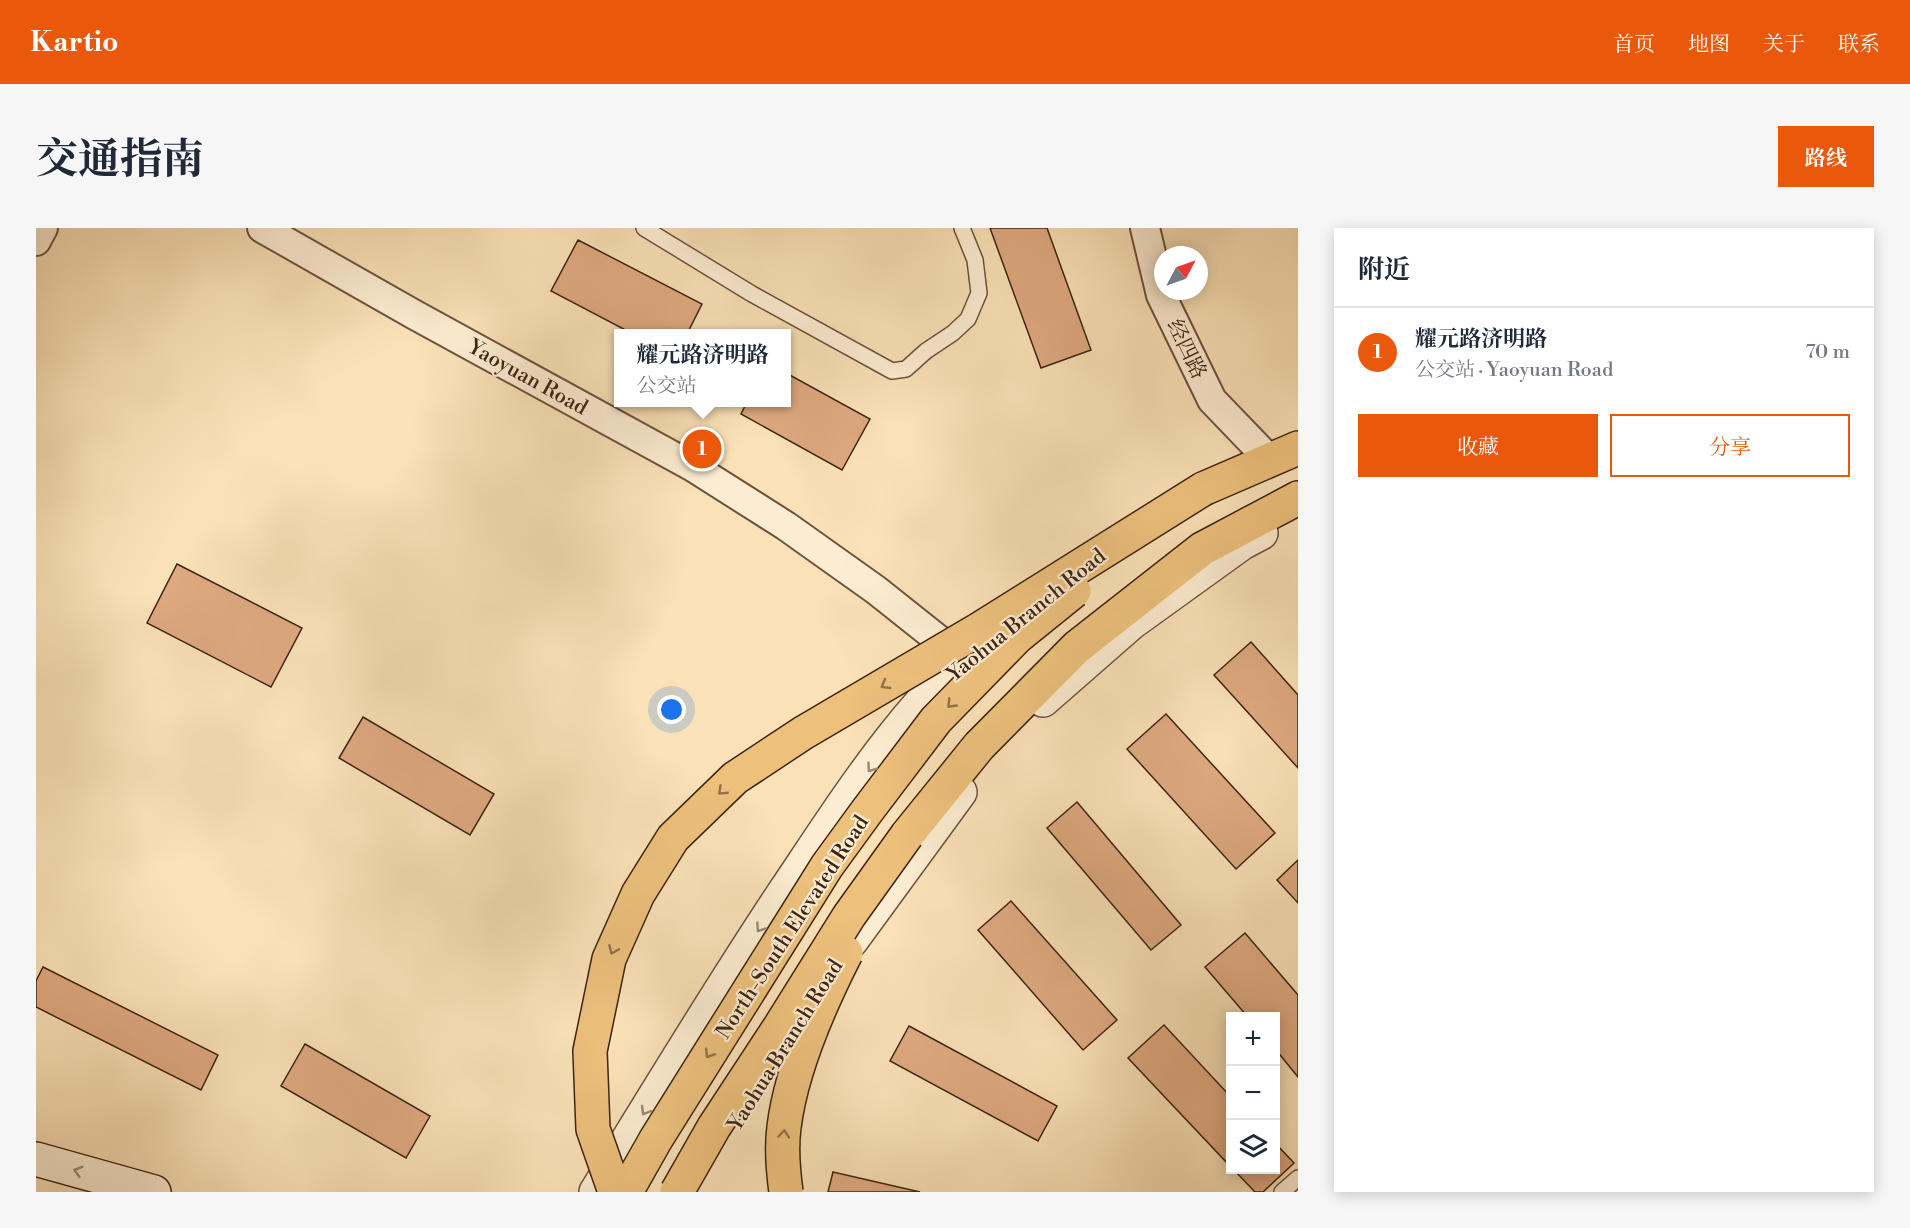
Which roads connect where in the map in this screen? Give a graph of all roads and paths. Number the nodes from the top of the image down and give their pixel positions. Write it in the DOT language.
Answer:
graph roads {
  1 [pos="43,228"];
  2 [pos="262,228"];
  3 [pos="644,228"];
  4 [pos="962,228"];
  5 [pos="1145,228"];
  6 [pos="36,241"];
  7 [pos="1298,432"];
  8 [pos="1298,448"];
  9 [pos="1262,452"];
  10 [pos="1203,489"];
  11 [pos="1298,498"];
  12 [pos="1298,514"];
  13 [pos="964,660"];
  14 [pos="907,835"];
  15 [pos="36,1159"];
  16 [pos="1298,1178"];
  17 [pos="154,1192"];
  18 [pos="596,1192"];
  19 [pos="615,1192"];
  20 [pos="626,1192"];
  21 [pos="677,1192"];
  22 [pos="694,1192"];
  23 [pos="786,1192"];
  24 [pos="1282,1192"];
  1 -- 6 [label="street"];
  2 -- 13 [label="street, Yaoyuan Road"];
  3 -- 4 [label="lane"];
  5 -- 9 [label="street, 经四路"];
  7 -- 9 [label="street, Yaohua Branch Road"];
  8 -- 10 [label="highway, North-South Elevated Road"];
  9 -- 13 [label="street, Yaohua Branch Road"];
  10 -- 19 [label="highway, one-way, bridge"];
  10 -- 20 [label="highway, North-South Elevated Road, one-way, bridge"];
  11 -- 14 [label="highway, North-South Elevated Road"];
  12 -- 22 [label="street, Yaohua Branch Road"];
  13 -- 18 [label="street, Yaohua Branch Road, one-way"];
  14 -- 21 [label="highway, North-South Elevated Road, bridge"];
  23 -- 14 [label="highway, one-way, bridge"];
  17 -- 15 [label="street, one-way"];
  16 -- 24 [label="lane"];
}
